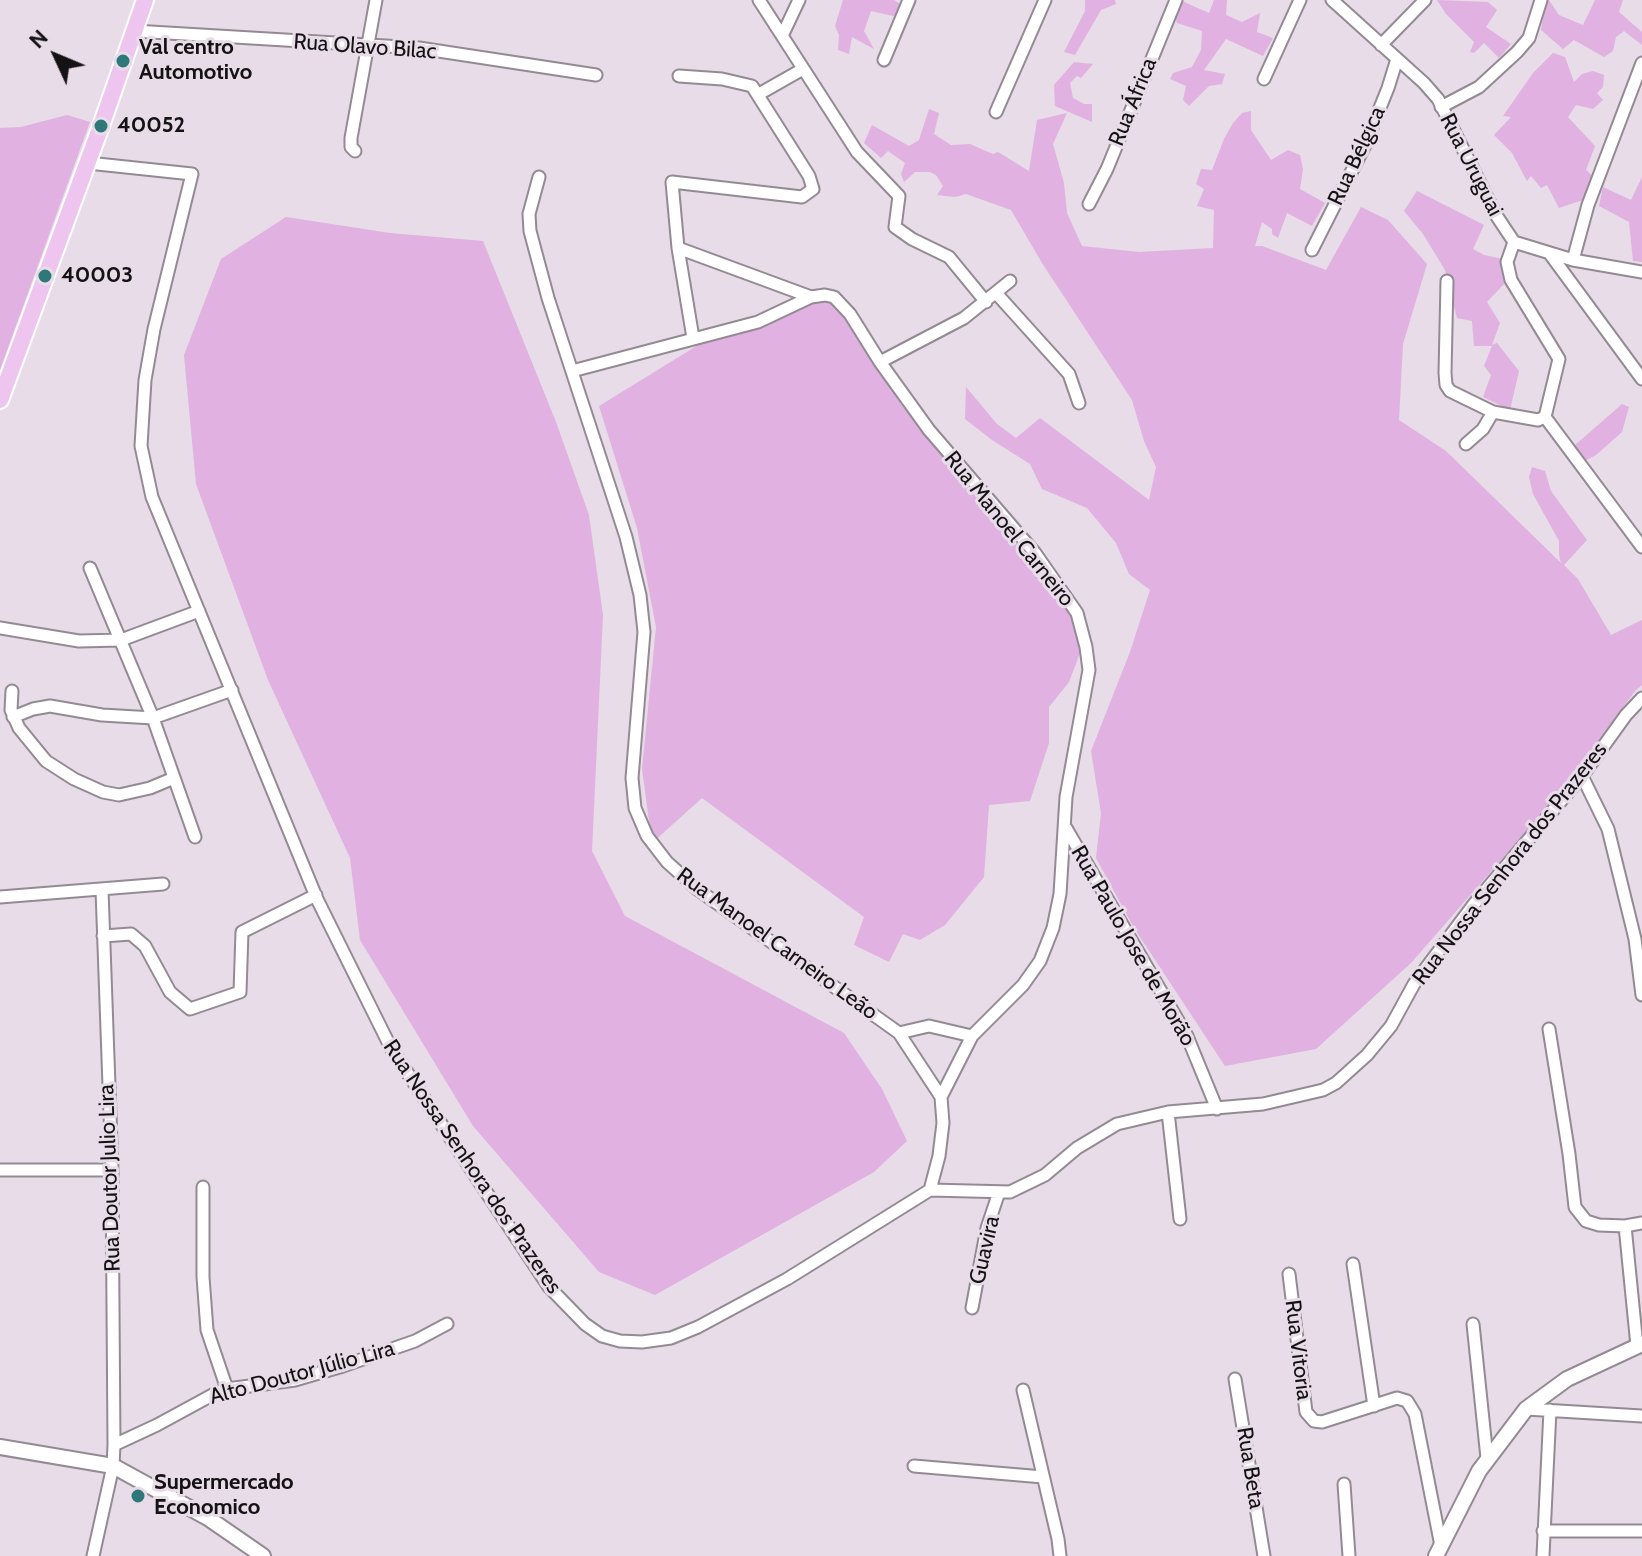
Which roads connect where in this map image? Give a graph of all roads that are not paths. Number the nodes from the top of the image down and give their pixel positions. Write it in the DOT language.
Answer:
graph roads {
  1 [pos="145,0"];
  2 [pos="376,0"];
  3 [pos="759,0"];
  4 [pos="799,0"];
  5 [pos="909,0"];
  6 [pos="1045,0"];
  7 [pos="1176,0"];
  8 [pos="1300,0"];
  9 [pos="1332,0"];
  10 [pos="1425,0"];
  11 [pos="1541,0"];
  12 [pos="134,31"];
  13 [pos="782,36"];
  14 [pos="1381,45"];
  15 [pos="369,47"];
  16 [pos="1397,59"];
  17 [pos="884,60"];
  18 [pos="1642,63"];
  19 [pos="803,69"];
  20 [pos="596,75"];
  21 [pos="679,76"];
  22 [pos="1264,79"];
  23 [pos="759,94"];
  24 [pos="1441,107"];
  25 [pos="996,112"];
  26 [pos="355,151"];
  27 [pos="88,163"];
  28 [pos="539,177"];
  29 [pos="1089,204"];
  30 [pos="1514,242"];
  31 [pos="678,248"];
  32 [pos="1312,250"];
  33 [pos="1550,254"];
  34 [pos="1573,260"];
  35 [pos="1642,272"];
  36 [pos="1010,281"];
  37 [pos="1447,281"];
  38 [pos="996,293"];
  39 [pos="811,297"];
  40 [pos="986,302"];
  41 [pos="693,338"];
  42 [pos="1629,360"];
  43 [pos="1642,361"];
  44 [pos="880,362"];
  45 [pos="572,371"];
  46 [pos="1642,379"];
  47 [pos="0,400"];
  48 [pos="1079,403"];
  49 [pos="1493,412"];
  50 [pos="1545,417"];
  51 [pos="1466,444"];
  52 [pos="1642,547"];
  53 [pos="90,568"];
  54 [pos="199,611"];
  55 [pos="0,628"];
  56 [pos="121,640"];
  57 [pos="232,690"];
  58 [pos="12,691"];
  59 [pos="1642,698"];
  60 [pos="13,717"];
  61 [pos="153,718"];
  62 [pos="1582,776"];
  63 [pos="174,778"];
  64 [pos="1066,827"];
  65 [pos="195,837"];
  66 [pos="163,884"];
  67 [pos="102,890"];
  68 [pos="316,895"];
  69 [pos="0,897"];
  70 [pos="103,936"];
  71 [pos="1642,995"];
  72 [pos="1549,1029"];
  73 [pos="899,1033"];
  74 [pos="972,1036"];
  75 [pos="941,1097"];
  76 [pos="1217,1109"];
  77 [pos="1168,1112"];
  78 [pos="0,1170"];
  79 [pos="112,1170"];
  80 [pos="203,1187"];
  81 [pos="930,1190"];
  82 [pos="999,1192"];
  83 [pos="1180,1219"];
  84 [pos="1642,1223"];
  85 [pos="1625,1226"];
  86 [pos="1353,1264"];
  87 [pos="1289,1274"];
  88 [pos="972,1308"];
  89 [pos="447,1324"];
  90 [pos="1473,1324"];
  91 [pos="1639,1345"];
  92 [pos="1235,1379"];
  93 [pos="227,1389"];
  94 [pos="1023,1390"];
  95 [pos="1374,1406"];
  96 [pos="1526,1409"];
  97 [pos="1550,1410"];
  98 [pos="1642,1416"];
  99 [pos="114,1445"];
  100 [pos="0,1447"];
  101 [pos="1487,1458"];
  102 [pos="113,1466"];
  103 [pos="914,1466"];
  104 [pos="1043,1477"];
  105 [pos="1344,1484"];
  106 [pos="1543,1531"];
  107 [pos="1642,1531"];
  108 [pos="1439,1551"];
  109 [pos="93,1556"];
  110 [pos="263,1556"];
  111 [pos="1060,1556"];
  112 [pos="1264,1556"];
  113 [pos="1349,1556"];
  114 [pos="1543,1556"];
  1 -- 12 [label="main road"];
  2 -- 15 [label="street"];
  3 -- 13 [label="street"];
  4 -- 13 [label="street"];
  5 -- 17 [label="street"];
  6 -- 25 [label="street"];
  7 -- 29 [label="street, Rua África"];
  8 -- 22 [label="street"];
  9 -- 14 [label="street, Rua Uruguai"];
  10 -- 14 [label="street"];
  11 -- 24 [label="street"];
  12 -- 15 [label="street, Rua Olavo Bilac"];
  12 -- 27 [label="main road"];
  13 -- 19 [label="street"];
  14 -- 16 [label="street, Rua Uruguai"];
  15 -- 20 [label="street, Rua Olavo Bilac"];
  15 -- 26 [label="street"];
  16 -- 24 [label="street, Rua Uruguai"];
  16 -- 32 [label="street, Rua Bélgica"];
  18 -- 34 [label="street"];
  19 -- 23 [label="street"];
  19 -- 40 [label="street"];
  21 -- 23 [label="street"];
  23 -- 31 [label="street"];
  24 -- 30 [label="street, Rua Uruguai"];
  27 -- 47 [label="main road"];
  27 -- 54 [label="street, Rua Nossa Senhora dos Prazeres"];
  28 -- 45 [label="street, Rua Manoel Carneiro Leão"];
  30 -- 33 [label="street, Rua Uruguai"];
  30 -- 50 [label="street"];
  31 -- 39 [label="street, Rua Manoel Carneiro"];
  31 -- 41 [label="street"];
  33 -- 34 [label="street, Rua Uruguai"];
  33 -- 42 [label="street"];
  34 -- 35 [label="street, Rua Uruguai"];
  36 -- 38 [label="street"];
  37 -- 49 [label="street"];
  38 -- 40 [label="street"];
  38 -- 48 [label="street"];
  39 -- 41 [label="street"];
  39 -- 44 [label="street, Rua Manoel Carneiro"];
  40 -- 44 [label="street"];
  41 -- 45 [label="street"];
  42 -- 43 [label="street"];
  42 -- 46 [label="street"];
  44 -- 64 [label="street, Rua Manoel Carneiro"];
  45 -- 73 [label="street, Rua Manoel Carneiro Leão"];
  49 -- 50 [label="street"];
  49 -- 51 [label="street"];
  50 -- 52 [label="street"];
  53 -- 56 [label="street"];
  54 -- 56 [label="street"];
  54 -- 57 [label="street, Rua Nossa Senhora dos Prazeres"];
  55 -- 56 [label="street"];
  56 -- 61 [label="street"];
  57 -- 61 [label="street"];
  57 -- 68 [label="street, Rua Nossa Senhora dos Prazeres"];
  58 -- 60 [label="street"];
  59 -- 62 [label="street, Rua Nossa Senhora dos Prazeres"];
  60 -- 61 [label="street"];
  60 -- 63 [label="street"];
  61 -- 63 [label="street"];
  62 -- 71 [label="street"];
  62 -- 76 [label="street, Rua Nossa Senhora dos Prazeres"];
  63 -- 65 [label="street"];
  64 -- 74 [label="street, Rua Manoel Carneiro"];
  64 -- 76 [label="street, Rua Paulo Jose de Morão"];
  66 -- 67 [label="street"];
  67 -- 69 [label="street"];
  67 -- 70 [label="street, Rua Doutor Julio Lira"];
  68 -- 70 [label="street"];
  68 -- 81 [label="street, Rua Nossa Senhora dos Prazeres"];
  70 -- 79 [label="street, Rua Doutor Julio Lira"];
  72 -- 85 [label="street"];
  73 -- 74 [label="street"];
  73 -- 75 [label="street, Rua Manoel Carneiro Leão"];
  74 -- 75 [label="street, Rua Manoel Carneiro"];
  75 -- 81 [label="street"];
  76 -- 77 [label="street, Rua Nossa Senhora dos Prazeres"];
  77 -- 82 [label="street, Rua Nossa Senhora dos Prazeres"];
  77 -- 83 [label="street"];
  78 -- 79 [label="street"];
  79 -- 99 [label="street, Rua Doutor Julio Lira"];
  80 -- 93 [label="street"];
  81 -- 82 [label="street, Rua Nossa Senhora dos Prazeres"];
  82 -- 88 [label="street, Guavira"];
  84 -- 85 [label="street"];
  85 -- 91 [label="street"];
  86 -- 95 [label="street"];
  87 -- 95 [label="street, Rua Vitoria"];
  89 -- 93 [label="street, Alto Doutor Júlio Lira"];
  90 -- 101 [label="street"];
  91 -- 96 [label="main road"];
  92 -- 112 [label="street, Rua Beta"];
  93 -- 99 [label="street, Alto Doutor Júlio Lira"];
  94 -- 104 [label="street"];
  95 -- 108 [label="street, Rua Vitoria"];
  96 -- 97 [label="street"];
  96 -- 101 [label="main road"];
  97 -- 98 [label="street"];
  97 -- 106 [label="street"];
  99 -- 102 [label="street, Rua Doutor Julio Lira"];
  100 -- 102 [label="main road"];
  101 -- 108 [label="main road"];
  102 -- 109 [label="street, Rua Doutor Julio Lira"];
  102 -- 110 [label="main road"];
  103 -- 104 [label="street"];
  104 -- 111 [label="street"];
  105 -- 113 [label="street"];
  106 -- 107 [label="street"];
  106 -- 114 [label="street"];
}
